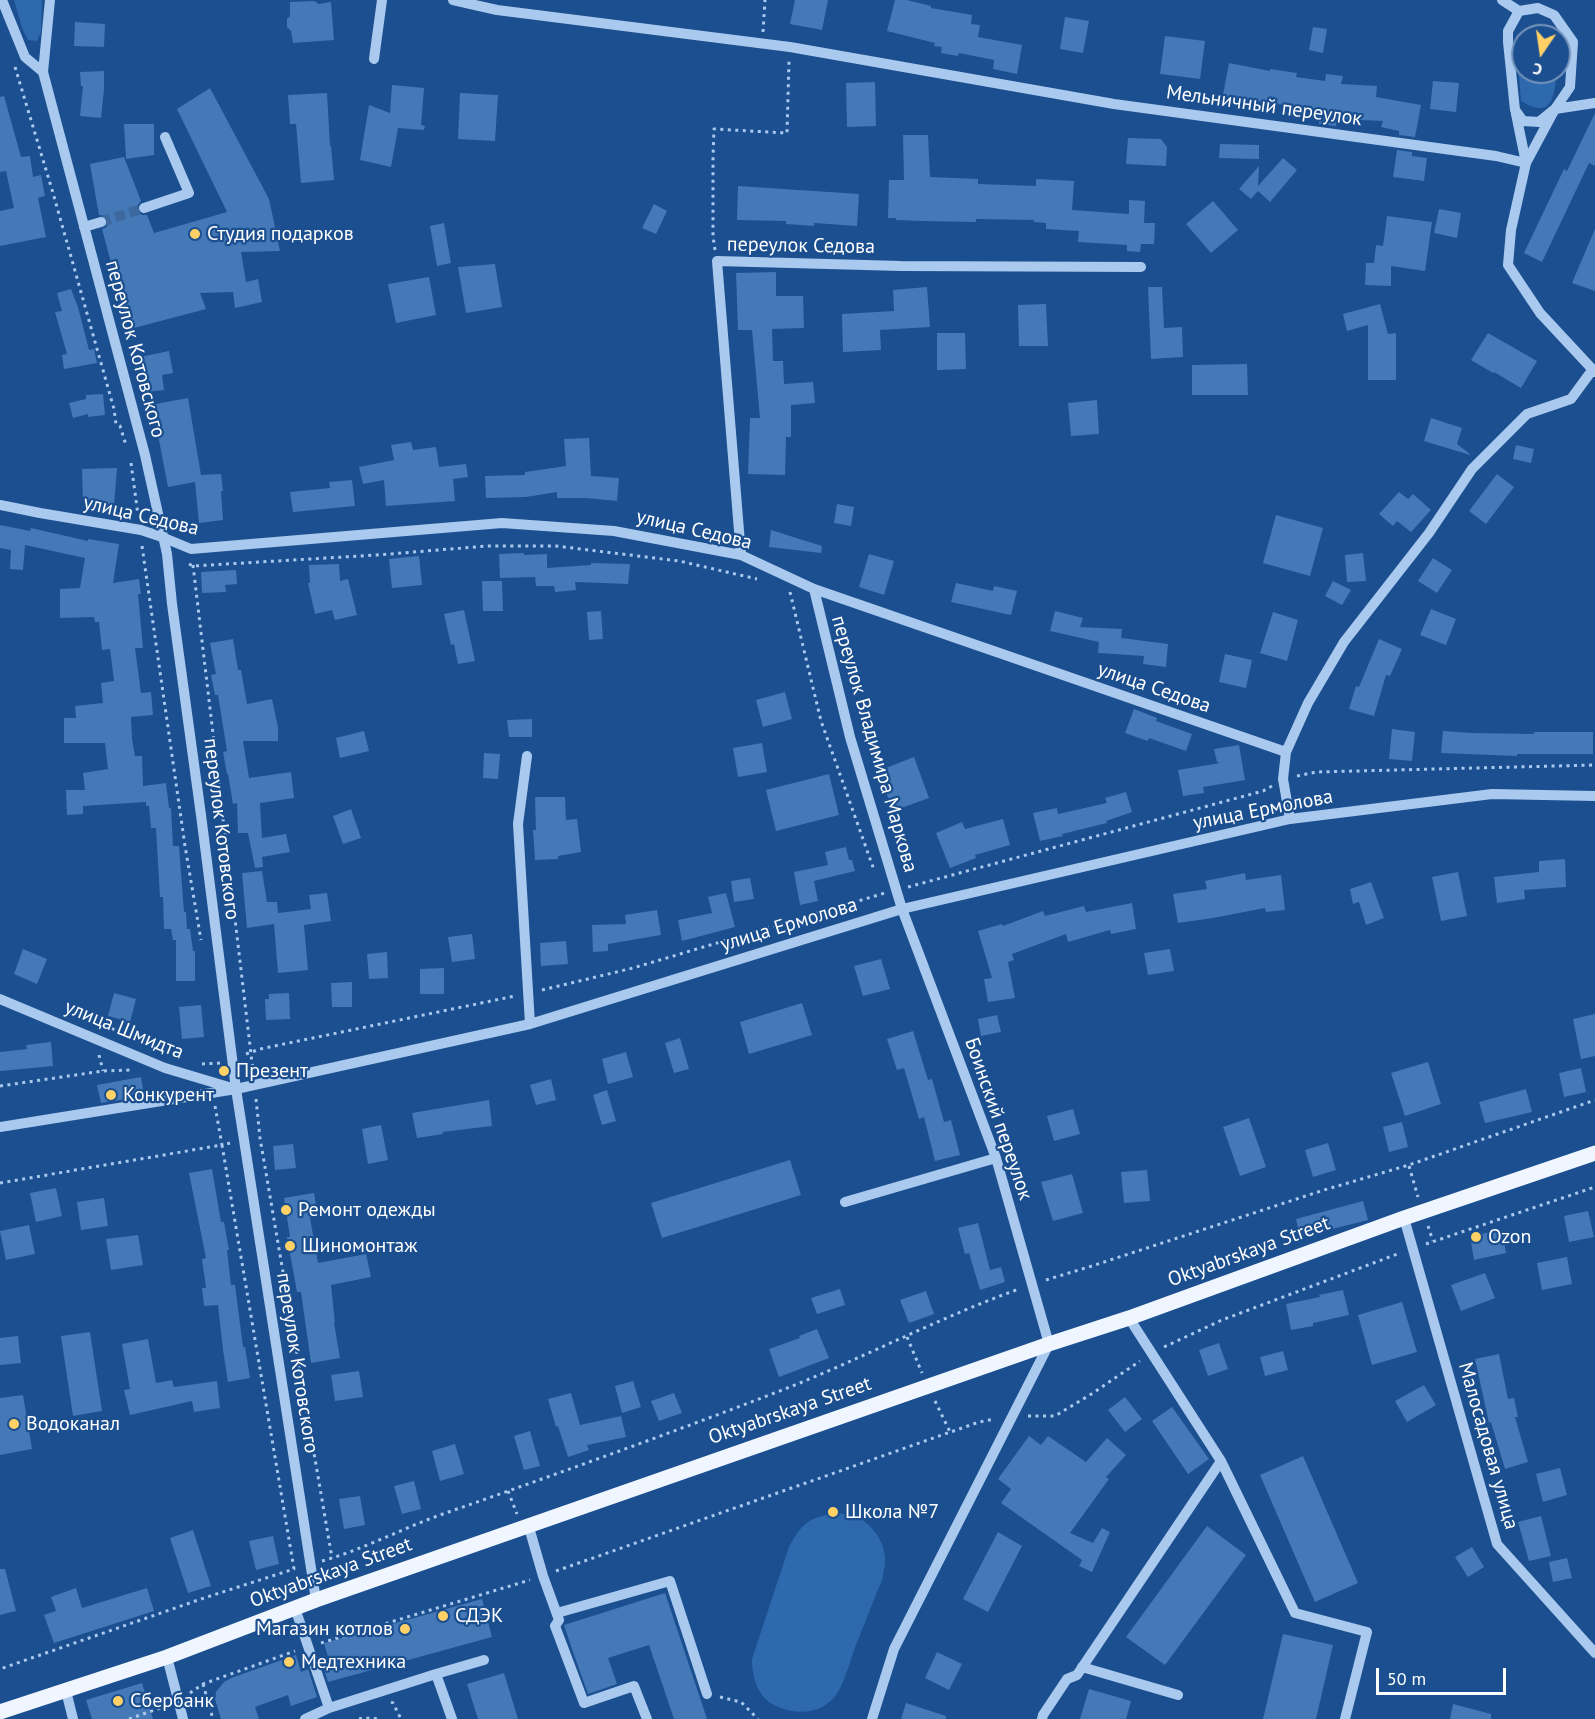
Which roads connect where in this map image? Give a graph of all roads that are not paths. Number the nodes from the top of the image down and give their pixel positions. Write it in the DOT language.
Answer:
graph roads {
  1 [pos="2,0"];
  2 [pos="51,0"];
  3 [pos="382,0"];
  4 [pos="453,0"];
  5 [pos="1502,0"];
  6 [pos="1519,11"];
  7 [pos="374,59"];
  8 [pos="43,72"];
  9 [pos="1595,103"];
  10 [pos="1555,109"];
  11 [pos="1515,110"];
  12 [pos="165,137"];
  13 [pos="1526,163"];
  14 [pos="144,208"];
  15 [pos="100,222"];
  16 [pos="84,227"];
  17 [pos="1141,267"];
  18 [pos="1594,371"];
  19 [pos="0,505"];
  20 [pos="162,537"];
  21 [pos="741,555"];
  22 [pos="814,593"];
  23 [pos="1286,753"];
  24 [pos="527,756"];
  25 [pos="1595,796"];
  26 [pos="1290,819"];
  27 [pos="902,909"];
  28 [pos="0,999"];
  29 [pos="530,1024"];
  30 [pos="236,1089"];
  31 [pos="0,1127"];
  32 [pos="1595,1153"];
  33 [pos="996,1158"];
  34 [pos="845,1202"];
  35 [pos="1404,1218"];
  36 [pos="1129,1318"];
  37 [pos="1049,1344"];
  38 [pos="1221,1461"];
  39 [pos="528,1524"];
  40 [pos="316,1599"];
  41 [pos="295,1608"];
  42 [pos="557,1614"];
  43 [pos="1595,1653"];
  44 [pos="167,1657"];
  45 [pos="484,1660"];
  46 [pos="1082,1667"];
  47 [pos="436,1674"];
  48 [pos="66,1690"];
  49 [pos="707,1694"];
  50 [pos="1178,1695"];
  51 [pos="329,1708"];
  52 [pos="0,1712"];
  53 [pos="73,1719"];
  54 [pos="183,1719"];
  55 [pos="305,1719"];
  56 [pos="452,1719"];
  57 [pos="646,1719"];
  58 [pos="872,1719"];
  59 [pos="1042,1719"];
  60 [pos="1346,1719"];
  1 -- 8 [label="street"];
  2 -- 8 [label="street, переулок Котовского"];
  3 -- 7 [label="street"];
  4 -- 13 [label="street, Мельничный переулок"];
  5 -- 6 [label="street"];
  6 -- 10 [label="street"];
  6 -- 11 [label="street"];
  8 -- 16 [label="street, переулок Котовского"];
  9 -- 10 [label="street"];
  10 -- 11 [label="street"];
  10 -- 13 [label="street"];
  11 -- 13 [label="street"];
  12 -- 14 [label="street"];
  13 -- 18 [label="street"];
  15 -- 16 [label="street"];
  16 -- 20 [label="street, переулок Котовского"];
  17 -- 21 [label="street, переулок Седова"];
  18 -- 23 [label="street"];
  19 -- 20 [label="street, улица Седова"];
  20 -- 21 [label="street, улица Седова"];
  20 -- 30 [label="street, переулок Котовского"];
  21 -- 22 [label="street, улица Седова"];
  22 -- 23 [label="street, улица Седова"];
  22 -- 27 [label="street, переулок Владимира Маркова"];
  23 -- 26 [label="street"];
  24 -- 29 [label="street"];
  25 -- 26 [label="street, улица Ермолова"];
  26 -- 27 [label="street, улица Ермолова"];
  27 -- 29 [label="street, улица Ермолова"];
  27 -- 33 [label="street, Боинский переулок"];
  28 -- 30 [label="street, улица Шмидта"];
  29 -- 30 [label="street, улица Ермолова"];
  30 -- 31 [label="street, улица Ермолова"];
  30 -- 40 [label="street, переулок Котовского"];
  32 -- 35 [label="main road, Oktyabrskaya Street"];
  33 -- 34 [label="street"];
  33 -- 37 [label="street, Боинский переулок"];
  35 -- 36 [label="main road, Oktyabrskaya Street"];
  35 -- 43 [label="street, Малосадовая улица"];
  36 -- 37 [label="main road, Oktyabrskaya Street"];
  36 -- 38 [label="street"];
  37 -- 39 [label="main road, Oktyabrskaya Street"];
  37 -- 58 [label="street"];
  38 -- 46 [label="street"];
  38 -- 60 [label="street"];
  39 -- 40 [label="main road, Oktyabrskaya Street"];
  39 -- 42 [label="street"];
  40 -- 41 [label="main road, Oktyabrskaya Street"];
  41 -- 44 [label="main road, Oktyabrskaya Street"];
  41 -- 51 [label="street"];
  42 -- 49 [label="street"];
  42 -- 57 [label="street"];
  44 -- 48 [label="main road, Oktyabrskaya Street"];
  44 -- 54 [label="street"];
  45 -- 47 [label="street"];
  46 -- 50 [label="street"];
  46 -- 59 [label="street"];
  47 -- 51 [label="street"];
  47 -- 56 [label="street"];
  48 -- 52 [label="main road, Oktyabrskaya Street"];
  48 -- 53 [label="street"];
  51 -- 55 [label="street"];
}
